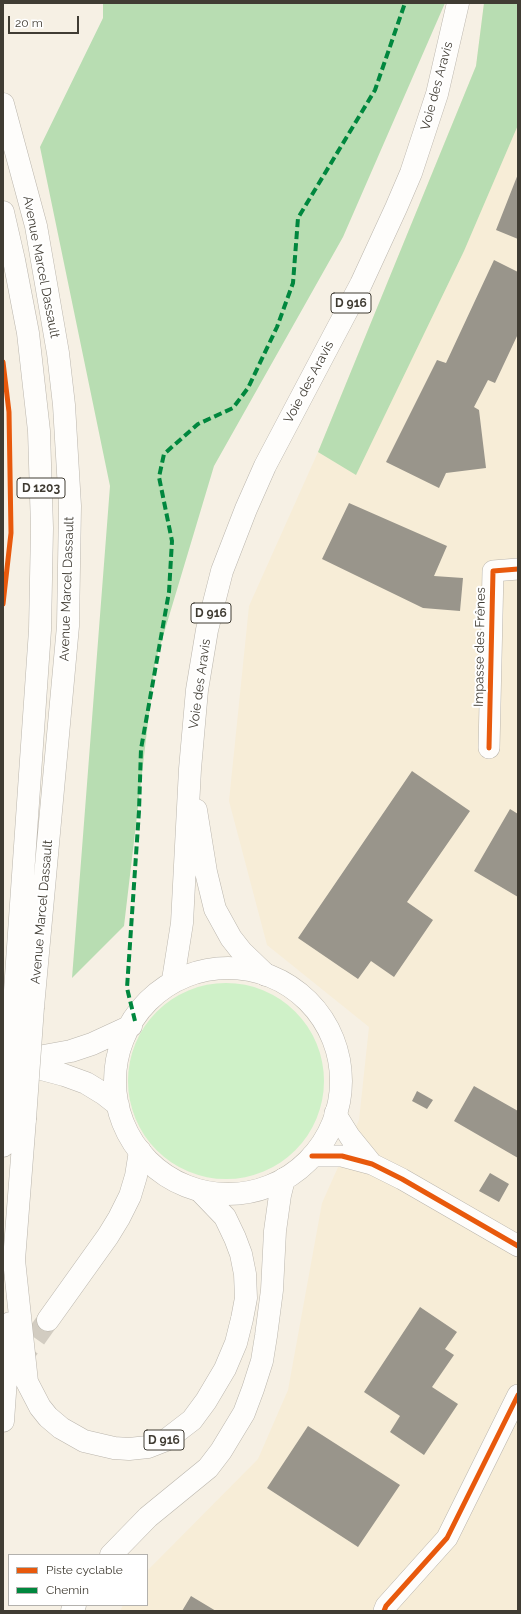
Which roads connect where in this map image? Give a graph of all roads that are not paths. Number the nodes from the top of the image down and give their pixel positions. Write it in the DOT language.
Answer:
graph roads {
  1 [pos="458,3"];
  2 [pos="3,104"];
  3 [pos="3,212"];
  4 [pos="518,569"];
  5 [pos="489,748"];
  6 [pos="190,769"];
  7 [pos="266,975"];
  8 [pos="173,980"];
  9 [pos="23,1006"];
  10 [pos="131,1026"];
  11 [pos="5,1060"];
  12 [pos="118,1105"];
  13 [pos="335,1113"];
  14 [pos="15,1118"];
  15 [pos="3,1146"];
  16 [pos="140,1152"];
  17 [pos="312,1156"];
  18 [pos="372,1164"];
  19 [pos="284,1179"];
  20 [pos="200,1191"];
  21 [pos="518,1246"];
  22 [pos="14,1260"];
  23 [pos="48,1320"];
  24 [pos="518,1395"];
  25 [pos="3,1421"];
  26 [pos="111,1554"];
  27 [pos="384,1611"];
  1 -- 6 [label="main road, Voie des Aravis / D 916"];
  2 -- 9 [label="main road, Avenue Marcel Dassault / D 1203"];
  3 -- 9 [label="main road, Avenue Marcel Dassault / D 1203"];
  4 -- 5 [label="street, Impasse des Frênes"];
  6 -- 7 [label="main road, D 916"];
  6 -- 8 [label="main road, D 916"];
  7 -- 8 [label="main road"];
  7 -- 13 [label="main road"];
  8 -- 10 [label="main road"];
  9 -- 14 [label="main road, D 1203, bridge"];
  10 -- 11 [label="main road"];
  10 -- 12 [label="main road"];
  11 -- 12 [label="main road"];
  12 -- 16 [label="main road"];
  13 -- 17 [label="main road"];
  13 -- 18 [label="street"];
  14 -- 15 [label="main road, D 1203"];
  14 -- 22 [label="main road, D 1203"];
  16 -- 20 [label="main road"];
  16 -- 23 [label="main road"];
  17 -- 18 [label="street"];
  17 -- 19 [label="main road"];
  18 -- 21 [label="street"];
  19 -- 20 [label="main road"];
  19 -- 26 [label="main road"];
  20 -- 22 [label="main road, D 916"];
  22 -- 25 [label="main road, D 1203"];
  24 -- 27 [label="street"];
}
